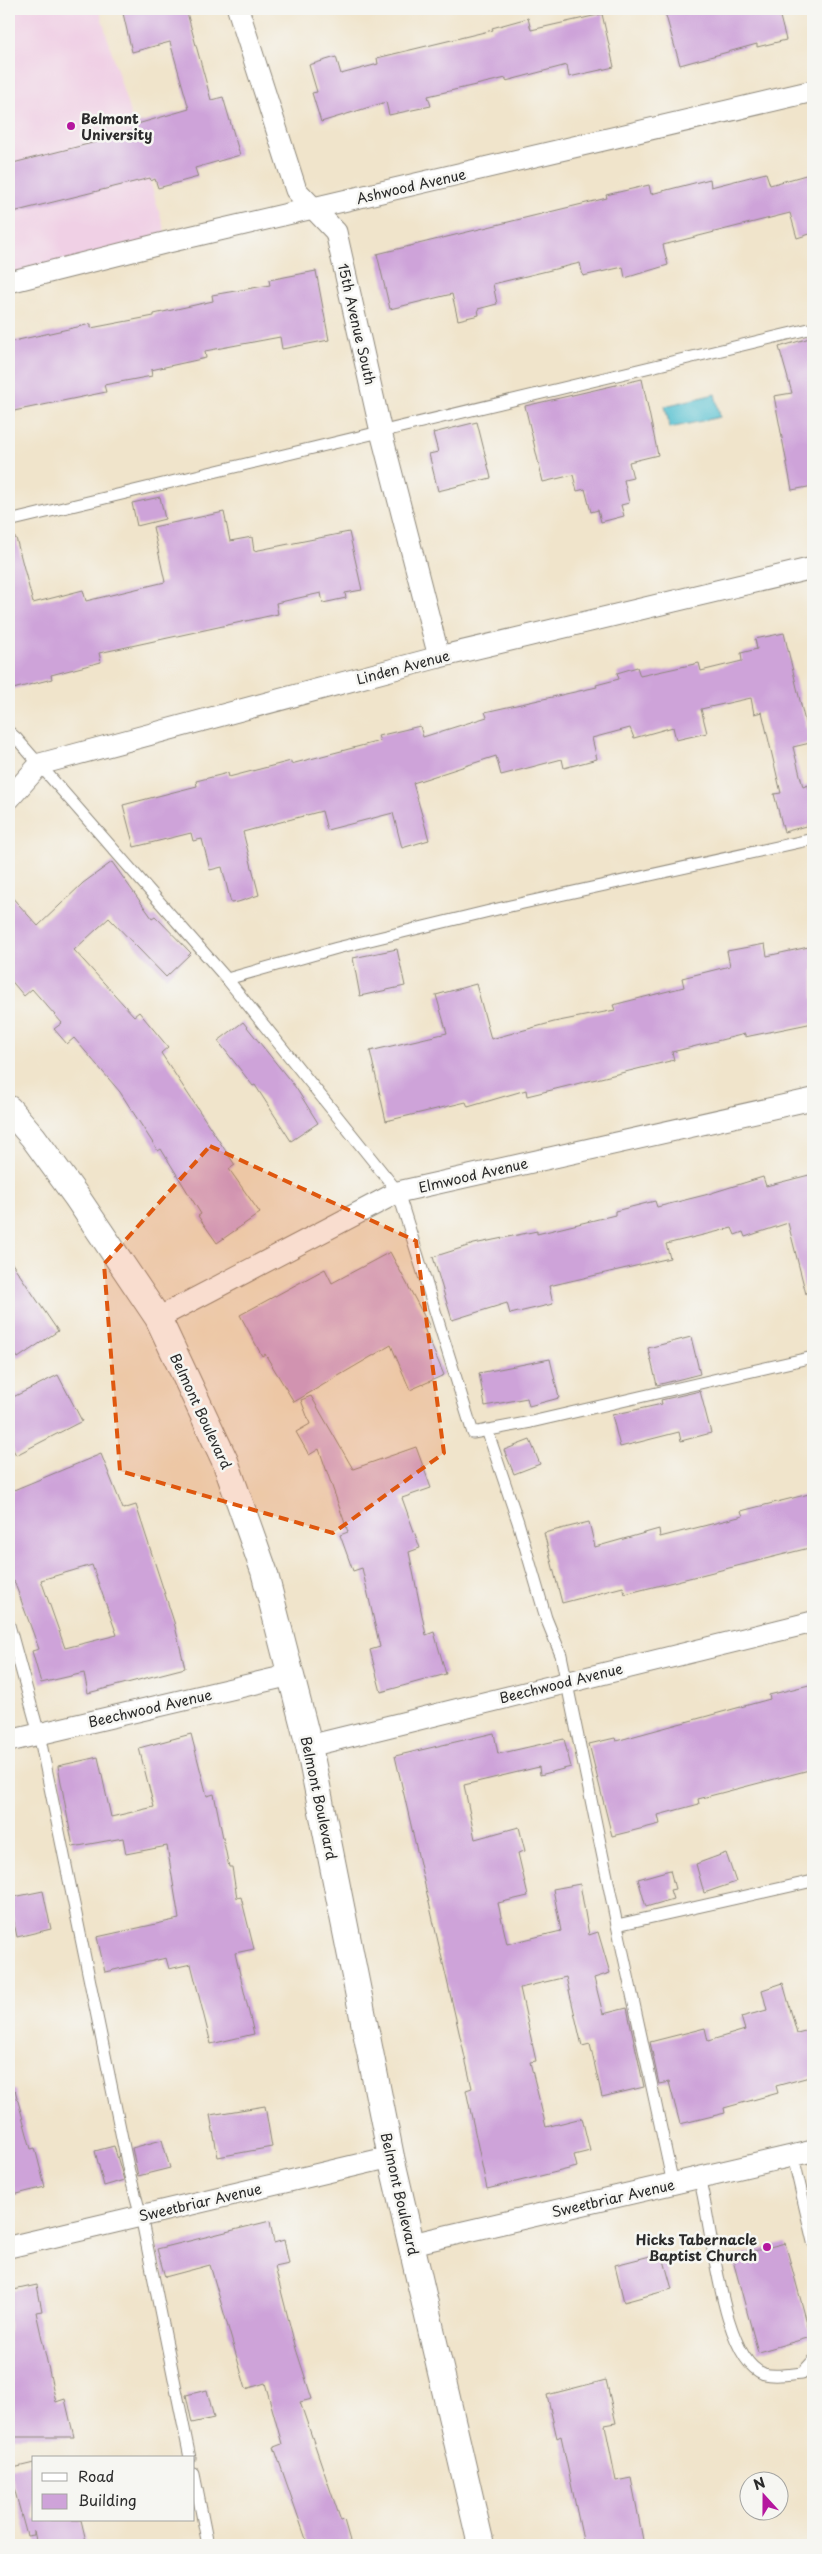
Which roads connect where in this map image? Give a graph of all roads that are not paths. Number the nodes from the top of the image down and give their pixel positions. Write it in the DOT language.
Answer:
graph roads {
  1 [pos="238,9"];
  2 [pos="813,91"];
  3 [pos="316,208"];
  4 [pos="9,282"];
  5 [pos="813,328"];
  6 [pos="381,432"];
  7 [pos="9,522"];
  8 [pos="813,568"];
  9 [pos="439,657"];
  10 [pos="9,732"];
  11 [pos="40,764"];
  12 [pos="9,800"];
  13 [pos="813,839"];
  14 [pos="227,979"];
  15 [pos="813,1099"];
  16 [pos="9,1109"];
  17 [pos="398,1192"];
  18 [pos="158,1318"];
  19 [pos="813,1357"];
  20 [pos="487,1430"];
  21 [pos="813,1622"];
  22 [pos="9,1625"];
  23 [pos="292,1675"];
  24 [pos="565,1682"];
  25 [pos="39,1734"];
  26 [pos="9,1741"];
  27 [pos="308,1746"];
  28 [pos="813,1881"];
  29 [pos="617,1925"];
  30 [pos="813,2151"];
  31 [pos="792,2156"];
  32 [pos="390,2157"];
  33 [pos="700,2178"];
  34 [pos="673,2184"];
  35 [pos="141,2216"];
  36 [pos="813,2242"];
  37 [pos="412,2244"];
  38 [pos="9,2248"];
  39 [pos="813,2361"];
  40 [pos="190,2456"];
  41 [pos="195,2479"];
  42 [pos="208,2545"];
  43 [pos="481,2545"];
  1 -- 3 [label="street, 15th Avenue South"];
  2 -- 3 [label="street, Ashwood Avenue"];
  3 -- 4 [label="street, Ashwood Avenue"];
  3 -- 6 [label="street, 15th Avenue South"];
  5 -- 6 [label="lane"];
  6 -- 7 [label="lane"];
  6 -- 9 [label="street, 15th Avenue South"];
  8 -- 9 [label="street, Linden Avenue"];
  9 -- 11 [label="street, Linden Avenue"];
  10 -- 11 [label="lane"];
  11 -- 12 [label="street"];
  11 -- 14 [label="lane"];
  13 -- 14 [label="lane"];
  14 -- 17 [label="lane"];
  15 -- 17 [label="street, Elmwood Avenue"];
  16 -- 18 [label="street, Belmont Boulevard"];
  17 -- 18 [label="street, Elmwood Avenue"];
  17 -- 20 [label="lane"];
  18 -- 23 [label="street, Belmont Boulevard"];
  19 -- 20 [label="lane"];
  20 -- 24 [label="lane"];
  21 -- 24 [label="street, Beechwood Avenue"];
  22 -- 25 [label="lane"];
  23 -- 25 [label="street, Beechwood Avenue"];
  23 -- 27 [label="street, Belmont Boulevard"];
  24 -- 27 [label="street, Beechwood Avenue"];
  24 -- 29 [label="lane"];
  25 -- 26 [label="street, Beechwood Avenue"];
  25 -- 35 [label="lane"];
  27 -- 32 [label="street, Belmont Boulevard"];
  28 -- 29 [label="lane"];
  29 -- 34 [label="lane"];
  30 -- 31 [label="street, Sweetbriar Avenue"];
  31 -- 33 [label="street, Sweetbriar Avenue"];
  31 -- 36 [label="lane"];
  32 -- 35 [label="street, Sweetbriar Avenue"];
  32 -- 37 [label="street, Belmont Boulevard"];
  33 -- 34 [label="street, Sweetbriar Avenue"];
  33 -- 39 [label="lane"];
  34 -- 37 [label="street, Sweetbriar Avenue"];
  35 -- 38 [label="street, Sweetbriar Avenue"];
  35 -- 40 [label="lane"];
  37 -- 43 [label="street, Belmont Boulevard"];
  41 -- 42 [label="lane"];
}
